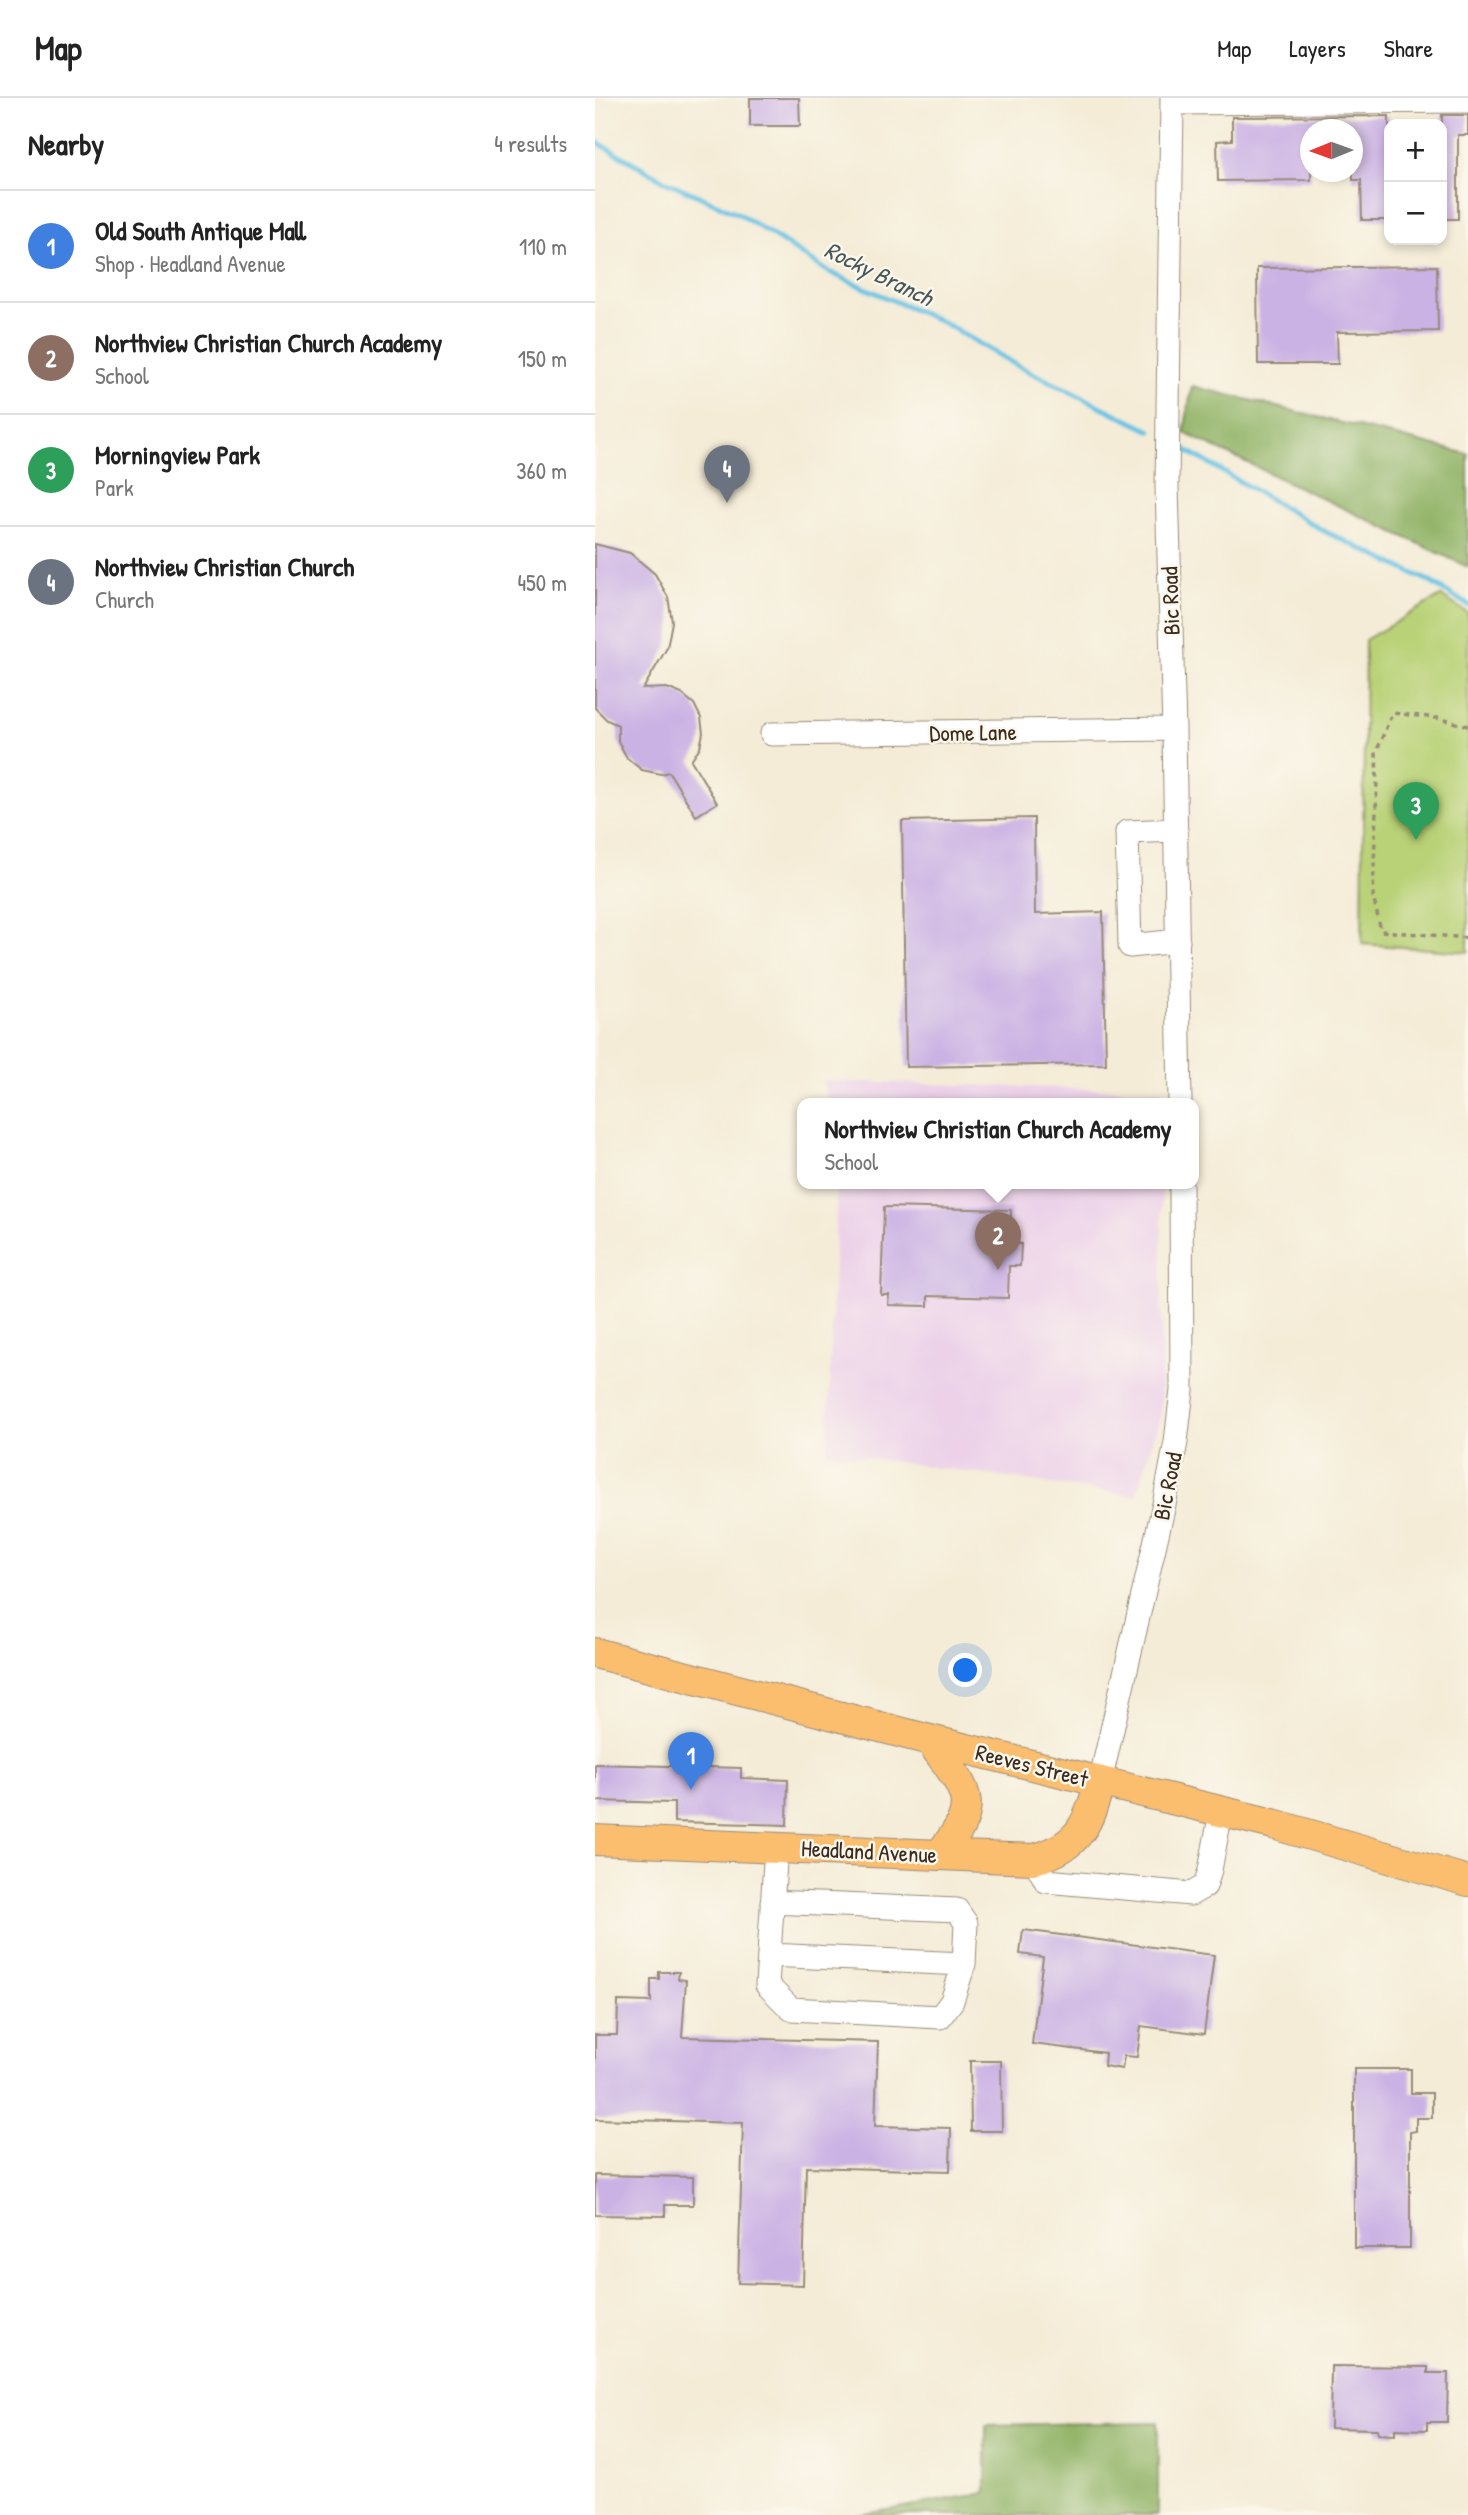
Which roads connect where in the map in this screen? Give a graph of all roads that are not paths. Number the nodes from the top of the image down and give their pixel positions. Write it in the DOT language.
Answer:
graph roads {
  1 [pos="1172,101"];
  2 [pos="1468,101"];
  3 [pos="1174,729"];
  4 [pos="772,734"];
  5 [pos="1176,830"];
  6 [pos="1178,941"];
  7 [pos="1180,1098"];
  8 [pos="1181,1189"];
  9 [pos="595,1653"];
  10 [pos="930,1740"];
  11 [pos="1100,1782"];
  12 [pos="1221,1812"];
  13 [pos="595,1840"];
  14 [pos="776,1847"];
  15 [pos="939,1855"];
  16 [pos="1034,1858"];
  17 [pos="1468,1881"];
  18 [pos="772,1902"];
  19 [pos="769,1955"];
  20 [pos="964,1964"];
  1 -- 2 [label="street"];
  1 -- 3 [label="street, Bic Road"];
  3 -- 4 [label="street, Dome Lane"];
  3 -- 5 [label="street, Bic Road"];
  5 -- 6 [label="street, Bic Road"];
  5 -- 6 [label="street"];
  6 -- 7 [label="street, Bic Road"];
  8 -- 11 [label="street, Bic Road"];
  9 -- 10 [label="main road, Reeves Street"];
  10 -- 11 [label="main road, Reeves Street"];
  10 -- 15 [label="main road"];
  11 -- 12 [label="main road, Reeves Street"];
  11 -- 16 [label="main road, Headland Avenue"];
  12 -- 16 [label="street"];
  12 -- 17 [label="main road, Reeves Street"];
  13 -- 14 [label="main road, Headland Avenue"];
  14 -- 15 [label="main road, Headland Avenue"];
  14 -- 18 [label="street"];
  15 -- 16 [label="main road, Headland Avenue"];
  18 -- 19 [label="street"];
  18 -- 20 [label="street"];
  19 -- 20 [label="street"];
  19 -- 20 [label="street"];
}
